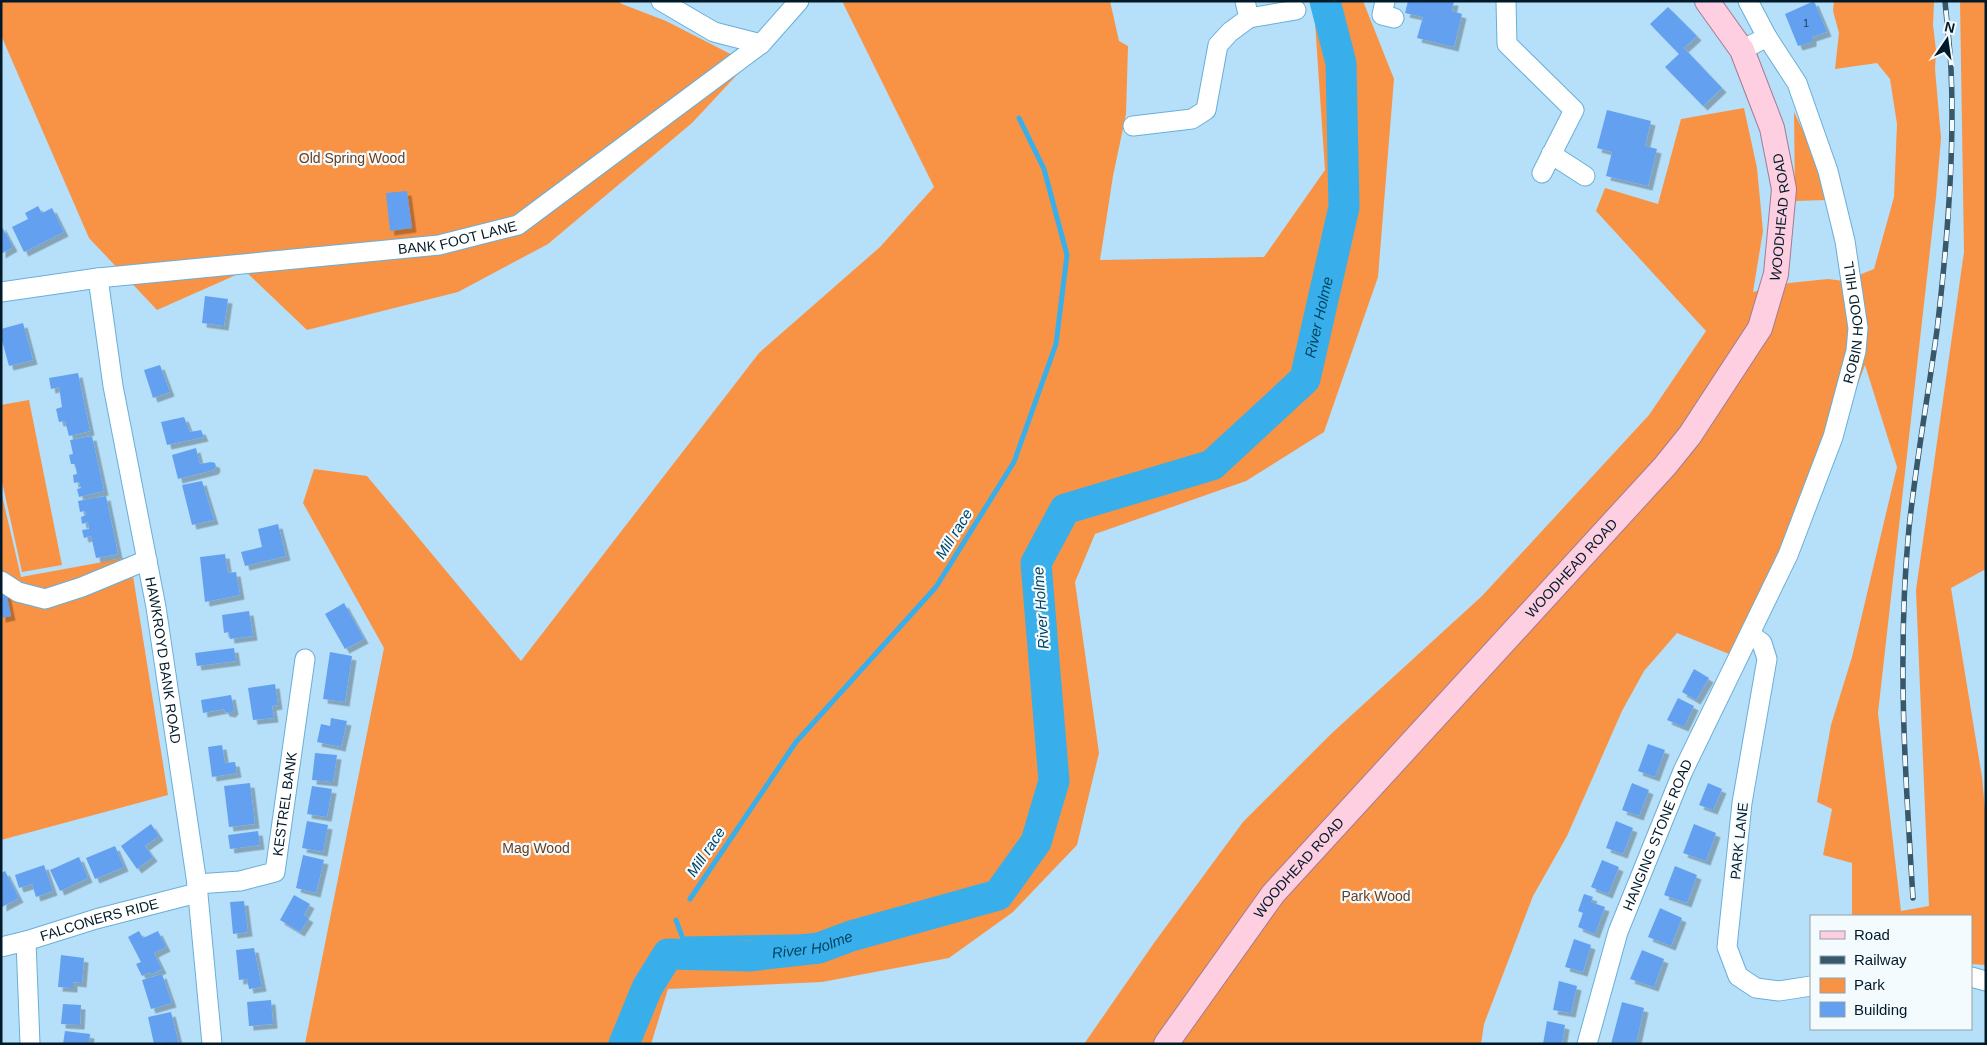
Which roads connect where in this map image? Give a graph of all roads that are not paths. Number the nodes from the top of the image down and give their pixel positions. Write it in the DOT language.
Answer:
graph roads {
  1 [pos="661,1"];
  2 [pos="799,1"];
  3 [pos="1506,1"];
  4 [pos="1707,1"];
  5 [pos="1748,1"];
  6 [pos="1247,10"];
  7 [pos="1296,10"];
  8 [pos="1767,37"];
  9 [pos="761,44"];
  10 [pos="1742,50"];
  11 [pos="1133,126"];
  12 [pos="1551,154"];
  13 [pos="1542,173"];
  14 [pos="1585,176"];
  15 [pos="98,278"];
  16 [pos="1,292"];
  17 [pos="147,560"];
  18 [pos="1,581"];
  19 [pos="1751,635"];
  20 [pos="305,659"];
  21 [pos="197,889"];
  22 [pos="26,941"];
  23 [pos="1,947"];
  24 [pos="1972,977"];
  25 [pos="1986,981"];
  26 [pos="1810,986"];
  27 [pos="30,1044"];
  28 [pos="212,1044"];
  29 [pos="1166,1044"];
  30 [pos="1586,1044"];
  1 -- 9 [label="street"];
  2 -- 9 [label="street, BANK FOOT LANE"];
  3 -- 12 [label="street"];
  4 -- 10 [label="main road, WOODHEAD ROAD"];
  5 -- 8 [label="street, ROBIN HOOD HILL"];
  6 -- 7 [label="street"];
  6 -- 11 [label="street"];
  8 -- 10 [label="street"];
  8 -- 19 [label="street, ROBIN HOOD HILL"];
  9 -- 15 [label="street, BANK FOOT LANE"];
  10 -- 29 [label="main road, WOODHEAD ROAD"];
  12 -- 13 [label="street"];
  12 -- 14 [label="street"];
  15 -- 16 [label="street, BANK FOOT LANE"];
  15 -- 17 [label="street, HAWKROYD BANK ROAD"];
  17 -- 18 [label="street"];
  17 -- 21 [label="street, HAWKROYD BANK ROAD"];
  19 -- 26 [label="street, PARK LANE"];
  19 -- 30 [label="street, HANGING STONE ROAD"];
  20 -- 21 [label="street, KESTREL BANK"];
  21 -- 22 [label="street, FALCONERS RIDE"];
  21 -- 28 [label="street, HAWKROYD BANK ROAD"];
  22 -- 23 [label="street, FALCONERS RIDE"];
  22 -- 27 [label="street"];
  24 -- 25 [label="street"];
}
